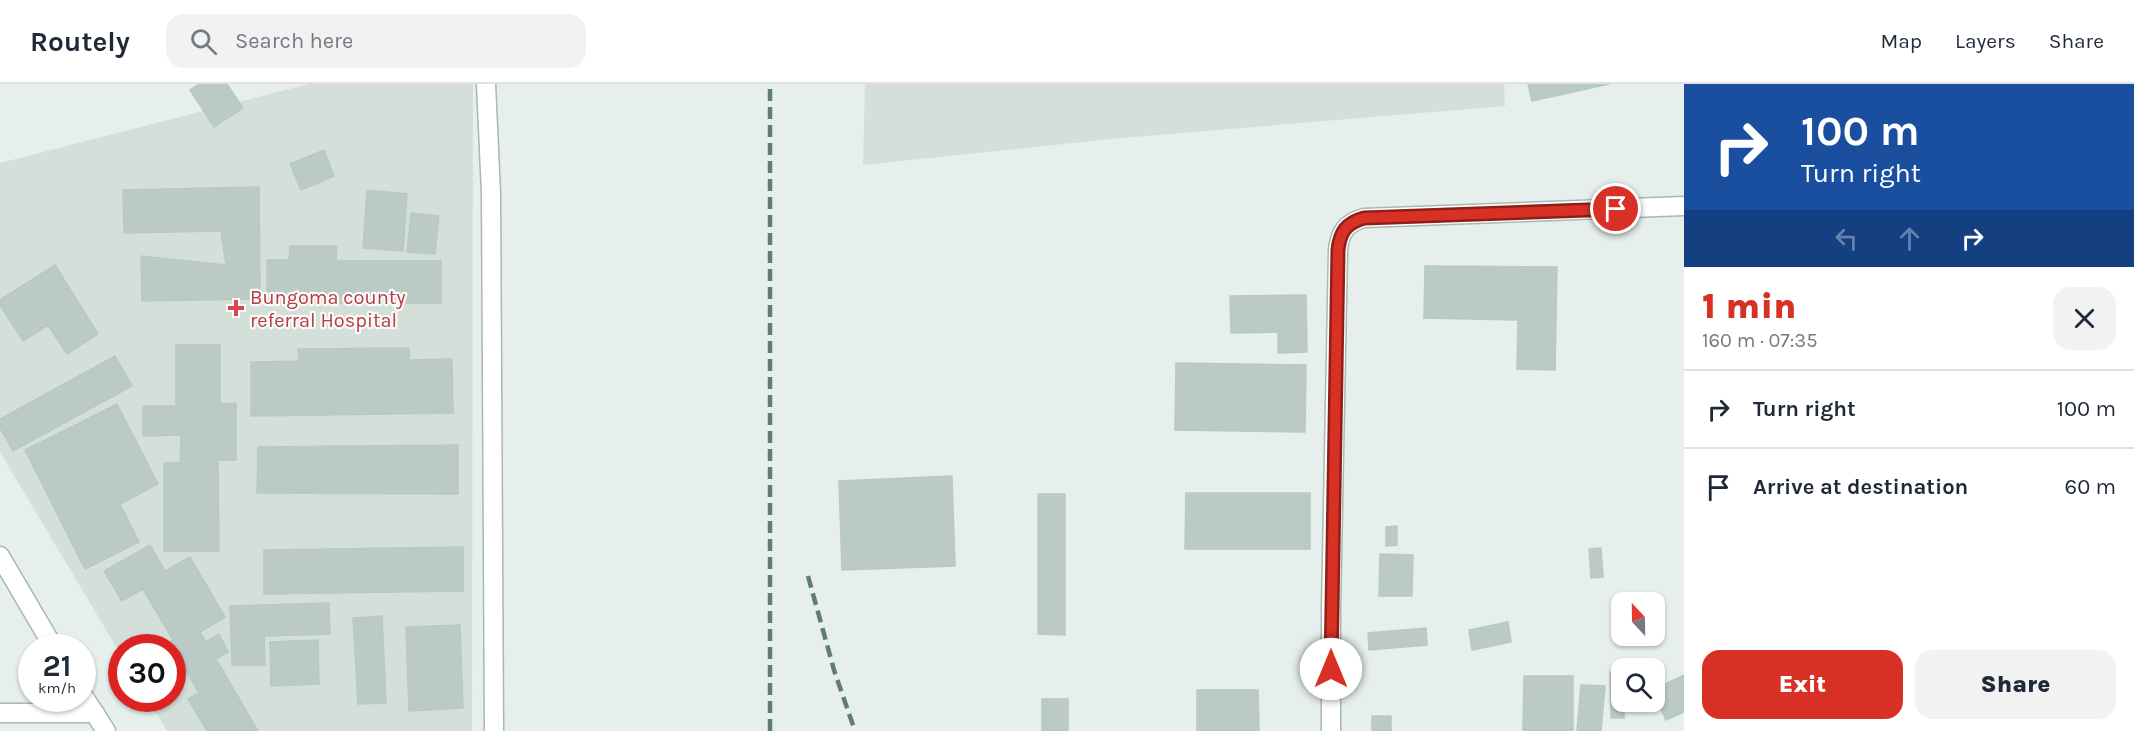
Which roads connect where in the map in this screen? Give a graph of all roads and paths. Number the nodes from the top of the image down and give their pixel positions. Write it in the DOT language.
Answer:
graph roads {
  1 [pos="486,84"];
  2 [pos="1684,206"];
  3 [pos="0,556"];
  4 [pos="46,634"];
  5 [pos="0,713"];
  6 [pos="94,713"];
  7 [pos="106,731"];
  8 [pos="494,731"];
  9 [pos="1331,731"];
  1 -- 8 [label="street"];
  2 -- 9 [label="street"];
  3 -- 4 [label="street"];
  5 -- 6 [label="street"];
  6 -- 7 [label="street"];
}
